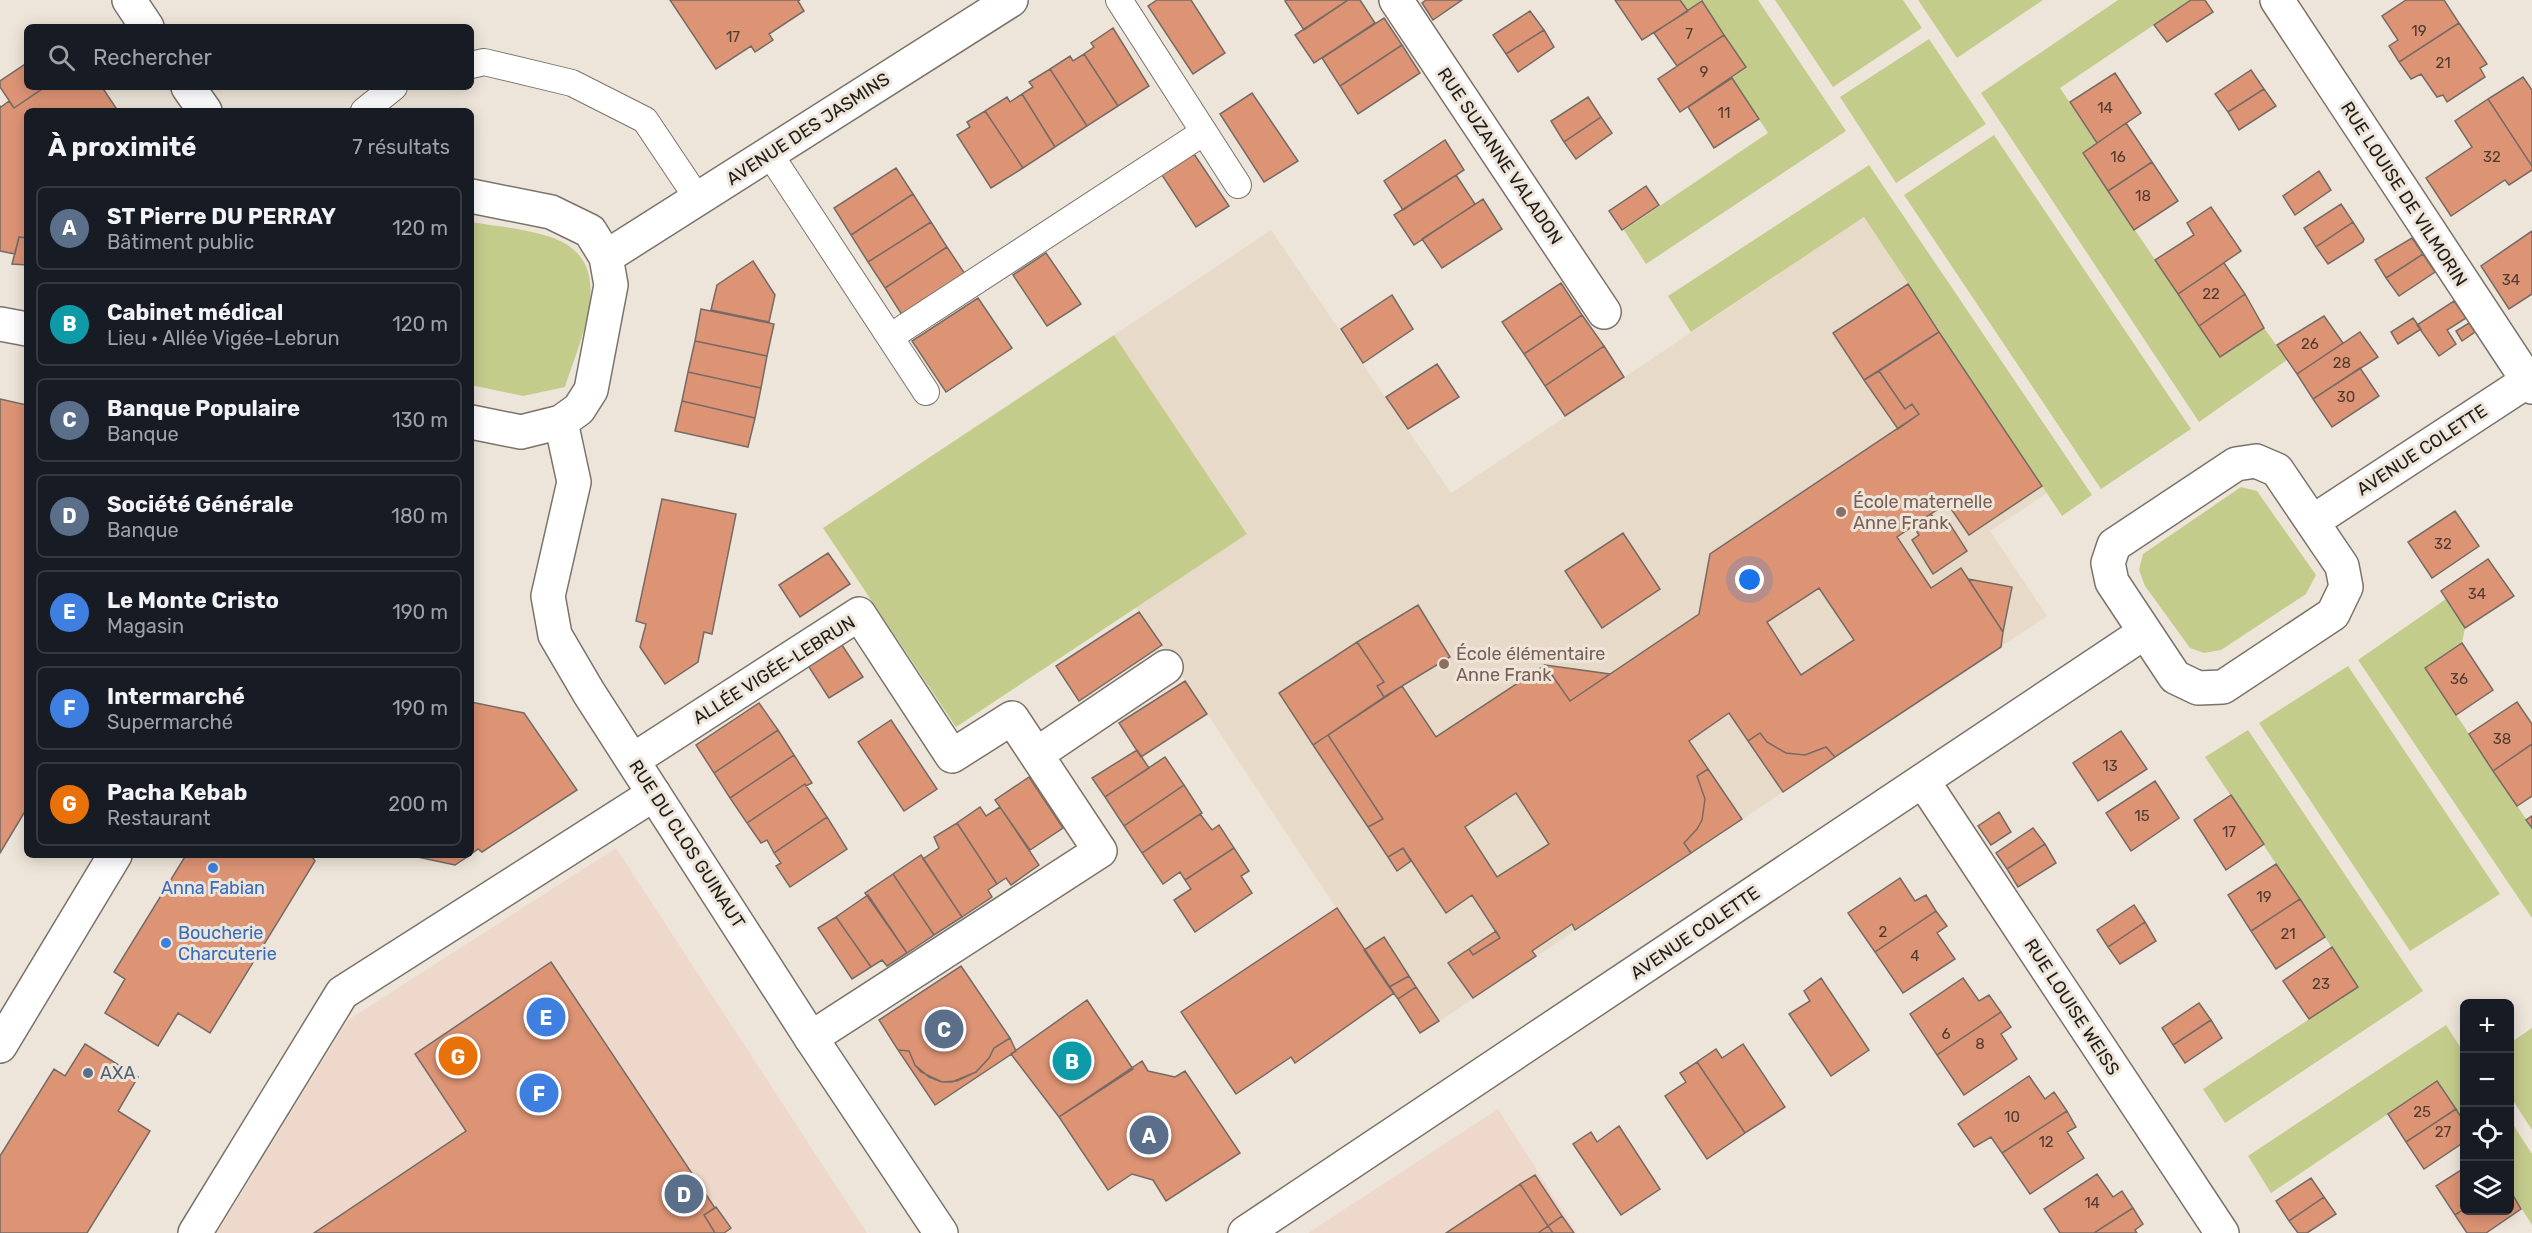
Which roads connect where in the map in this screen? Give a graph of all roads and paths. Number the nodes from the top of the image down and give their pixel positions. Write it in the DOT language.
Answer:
graph roads {
  1 [pos="129,0"];
  2 [pos="1011,0"];
  3 [pos="1119,0"];
  4 [pos="1396,0"];
  5 [pos="2277,0"];
  6 [pos="145,24"];
  7 [pos="474,64"];
  8 [pos="190,90"];
  9 [pos="390,90"];
  10 [pos="203,108"];
  11 [pos="368,108"];
  12 [pos="1204,132"];
  13 [pos="770,153"];
  14 [pos="1238,185"];
  15 [pos="474,197"];
  16 [pos="698,199"];
  17 [pos="606,257"];
  18 [pos="1604,312"];
  19 [pos="0,324"];
  20 [pos="24,328"];
  21 [pos="890,337"];
  22 [pos="2530,382"];
  23 [pos="926,392"];
  24 [pos="561,422"];
  25 [pos="474,423"];
  26 [pos="2312,522"];
  27 [pos="2145,632"];
  28 [pos="1166,667"];
  29 [pos="1037,754"];
  30 [pos="633,760"];
  31 [pos="1923,781"];
  32 [pos="654,794"];
  33 [pos="113,858"];
  34 [pos="811,1038"];
  35 [pos="0,1046"];
  36 [pos="195,1233"];
  37 [pos="941,1233"];
  38 [pos="1245,1233"];
  39 [pos="2222,1233"];
  1 -- 6 [label="street"];
  2 -- 13 [label="street, AVENUE DES JASMINS"];
  3 -- 12 [label="lane"];
  4 -- 18 [label="street, RUE SUZANNE VALADON"];
  5 -- 22 [label="street, RUE LOUISE DE VILMORIN"];
  7 -- 16 [label="lane"];
  8 -- 10 [label="street"];
  9 -- 11 [label="lane"];
  12 -- 14 [label="lane"];
  12 -- 21 [label="lane"];
  13 -- 16 [label="street, AVENUE DES JASMINS"];
  13 -- 21 [label="lane"];
  15 -- 17 [label="street"];
  16 -- 17 [label="street, AVENUE DES JASMINS"];
  17 -- 24 [label="street"];
  19 -- 20 [label="street"];
  21 -- 23 [label="lane"];
  22 -- 26 [label="street, AVENUE COLETTE"];
  24 -- 25 [label="street"];
  24 -- 30 [label="street, RUE DU CLOS GUINAUT"];
  26 -- 27 [label="street"];
  26 -- 27 [label="street"];
  27 -- 31 [label="street, AVENUE COLETTE"];
  28 -- 29 [label="street"];
  29 -- 30 [label="street, ALLÉE VIGÉE-LEBRUN"];
  29 -- 34 [label="street, ALLÉE VIGÉE-LEBRUN"];
  30 -- 32 [label="street, RUE DU CLOS GUINAUT"];
  31 -- 38 [label="street, AVENUE COLETTE"];
  31 -- 39 [label="street, RUE LOUISE WEISS"];
  32 -- 34 [label="street, RUE DU CLOS GUINAUT"];
  32 -- 36 [label="street"];
  33 -- 35 [label="street"];
  34 -- 37 [label="street, RUE DU CLOS GUINAUT"];
}
